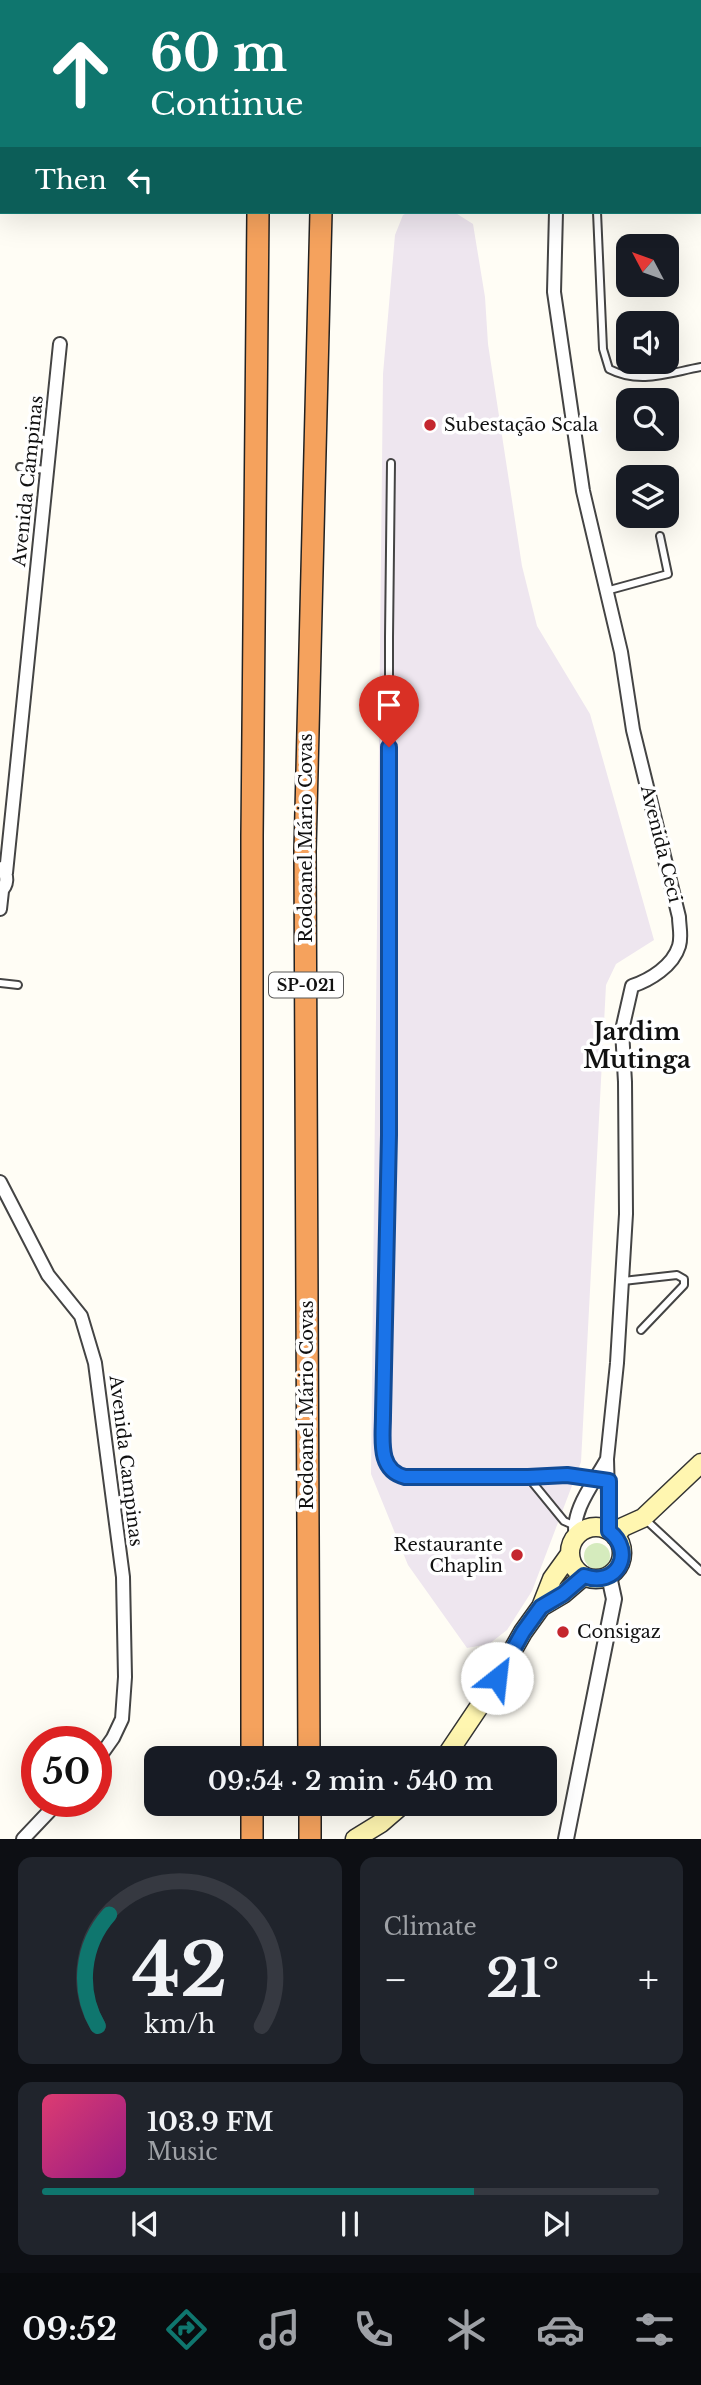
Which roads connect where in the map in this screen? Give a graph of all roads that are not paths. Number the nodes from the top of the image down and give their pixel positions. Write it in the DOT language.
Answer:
graph roads {
  1 [pos="258,214"];
  2 [pos="321,214"];
  3 [pos="556,214"];
  4 [pos="597,214"];
  5 [pos="60,344"];
  6 [pos="701,367"];
  7 [pos="391,463"];
  8 [pos="20,467"];
  9 [pos="46,470"];
  10 [pos="660,536"];
  11 [pos="606,591"];
  12 [pos="9,830"];
  13 [pos="0,850"];
  14 [pos="3,870"];
  15 [pos="1,892"];
  16 [pos="0,909"];
  17 [pos="0,982"];
  18 [pos="19,985"];
  19 [pos="0,1182"];
  20 [pos="623,1282"];
  21 [pos="641,1330"];
  22 [pos="701,1463"];
  23 [pos="528,1477"];
  24 [pos="603,1480"];
  25 [pos="643,1518"];
  26 [pos="573,1539"];
  27 [pos="615,1539"];
  28 [pos="701,1571"];
  29 [pos="584,1576"];
  30 [pos="609,1576"];
  31 [pos="541,1607"];
  32 [pos="112,1739"];
  33 [pos="252,1746"];
  34 [pos="309,1746"];
  35 [pos="453,1746"];
  36 [pos="252,1816"];
  37 [pos="310,1816"];
  38 [pos="389,1816"];
  39 [pos="44,1817"];
  40 [pos="23,1839"];
  41 [pos="252,1839"];
  42 [pos="310,1839"];
  43 [pos="355,1839"];
  44 [pos="566,1839"];
  1 -- 33 [label="highway, SP-021"];
  2 -- 34 [label="highway, Rodoanel Mário Covas / SP-021"];
  3 -- 11 [label="street, Avenida Ceci"];
  4 -- 6 [label="lane"];
  5 -- 9 [label="street, Avenida Campinas"];
  7 -- 23 [label="lane"];
  8 -- 9 [label="lane"];
  9 -- 12 [label="street, Avenida Campinas"];
  10 -- 11 [label="lane"];
  11 -- 20 [label="street, Avenida Ceci"];
  12 -- 13 [label="street, Avenida Campinas"];
  12 -- 14 [label="street, Avenida Campinas"];
  14 -- 15 [label="street, Avenida Campinas"];
  15 -- 16 [label="street"];
  17 -- 18 [label="lane"];
  19 -- 32 [label="street, Avenida Campinas"];
  20 -- 21 [label="lane"];
  20 -- 24 [label="street, Avenida Ceci"];
  22 -- 25 [label="main road"];
  23 -- 24 [label="lane"];
  23 -- 26 [label="lane"];
  24 -- 26 [label="street, Avenida Ceci"];
  24 -- 27 [label="street, Avenida Ceci"];
  25 -- 27 [label="main road"];
  25 -- 28 [label="lane"];
  26 -- 27 [label="main road"];
  26 -- 29 [label="main road"];
  26 -- 31 [label="main road, Avenida Ceci"];
  27 -- 30 [label="main road"];
  29 -- 30 [label="main road"];
  29 -- 31 [label="main road, Avenida Ceci"];
  30 -- 44 [label="street"];
  31 -- 35 [label="main road, Avenida Ceci"];
  36 -- 41 [label="highway"];
  37 -- 42 [label="highway"];
  38 -- 43 [label="main road"];
  39 -- 40 [label="street"];
}
